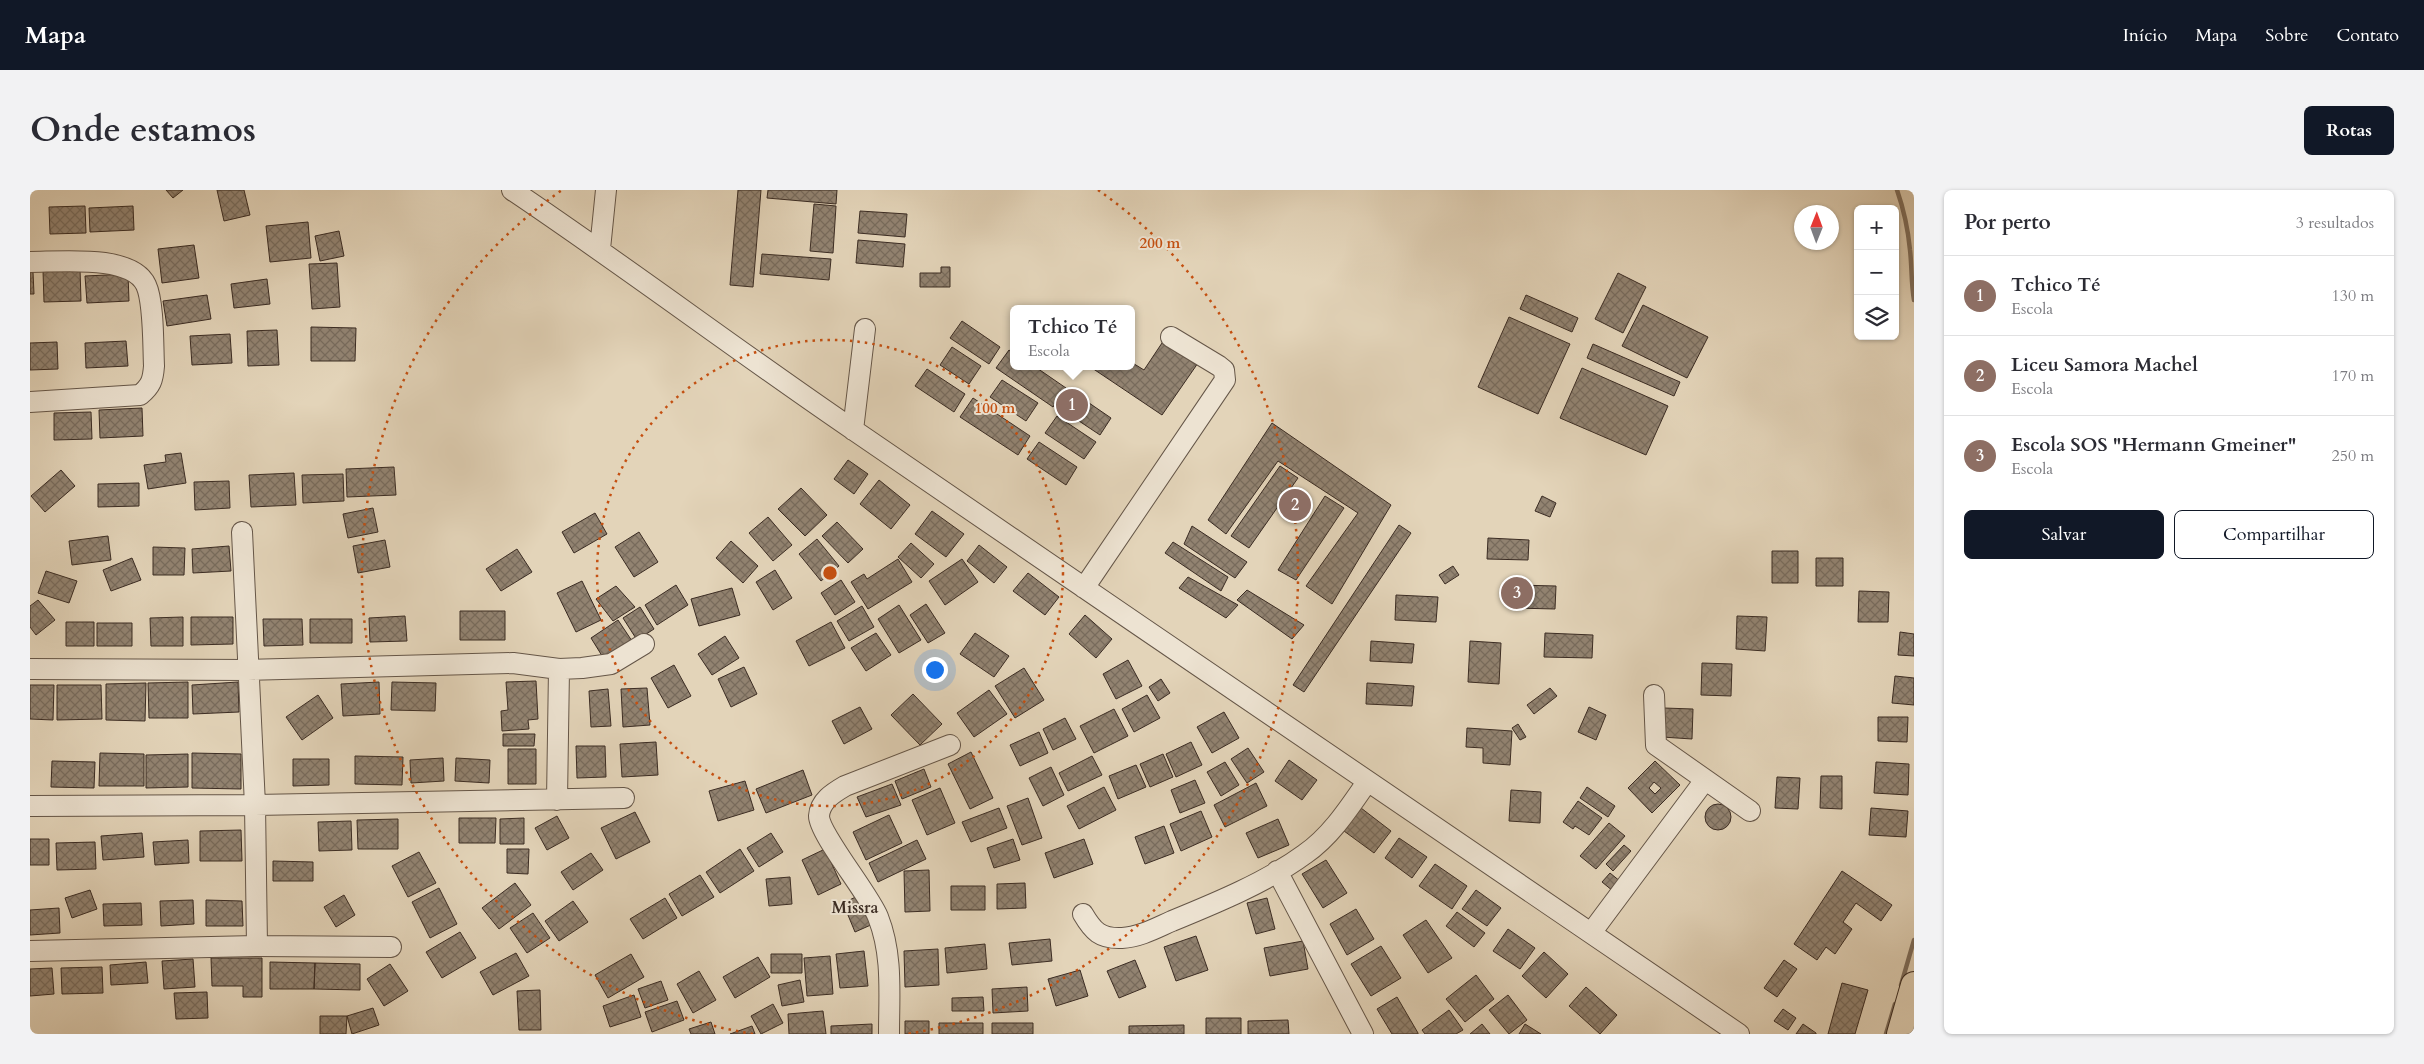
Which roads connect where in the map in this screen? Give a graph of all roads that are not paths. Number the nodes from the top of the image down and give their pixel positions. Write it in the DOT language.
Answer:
graph roads {
  1 [pos="512,190"];
  2 [pos="606,190"];
  3 [pos="600,249"];
  4 [pos="30,262"];
  5 [pos="865,330"];
  6 [pos="1171,337"];
  7 [pos="30,402"];
  8 [pos="853,430"];
  9 [pos="242,532"];
  10 [pos="1084,588"];
  11 [pos="644,644"];
  12 [pos="30,669"];
  13 [pos="559,669"];
  14 [pos="248,670"];
  15 [pos="1654,694"];
  16 [pos="950,745"];
  17 [pos="1705,780"];
  18 [pos="1367,782"];
  19 [pos="624,798"];
  20 [pos="557,800"];
  21 [pos="30,806"];
  22 [pos="255,806"];
  23 [pos="1750,811"];
  24 [pos="1277,871"];
  25 [pos="1083,914"];
  26 [pos="1591,933"];
  27 [pos="258,946"];
  28 [pos="391,947"];
  29 [pos="30,952"];
  30 [pos="1914,985"];
  31 [pos="889,1034"];
  32 [pos="1363,1034"];
  33 [pos="1739,1034"];
  34 [pos="1900,1034"];
  1 -- 3 [label="street"];
  2 -- 3 [label="street"];
  3 -- 8 [label="street"];
  4 -- 7 [label="street"];
  5 -- 8 [label="street"];
  6 -- 10 [label="street"];
  8 -- 10 [label="street"];
  9 -- 14 [label="street"];
  10 -- 18 [label="street"];
  11 -- 13 [label="street"];
  12 -- 14 [label="street"];
  13 -- 14 [label="street"];
  13 -- 20 [label="street"];
  14 -- 22 [label="street"];
  15 -- 17 [label="street"];
  16 -- 31 [label="street"];
  17 -- 23 [label="street"];
  17 -- 26 [label="street"];
  18 -- 24 [label="street"];
  18 -- 26 [label="street"];
  19 -- 20 [label="street"];
  20 -- 22 [label="street"];
  21 -- 22 [label="street"];
  22 -- 27 [label="street"];
  24 -- 25 [label="street"];
  24 -- 32 [label="street"];
  26 -- 33 [label="street"];
  27 -- 28 [label="street"];
  27 -- 29 [label="street"];
  30 -- 34 [label="main road"];
}
